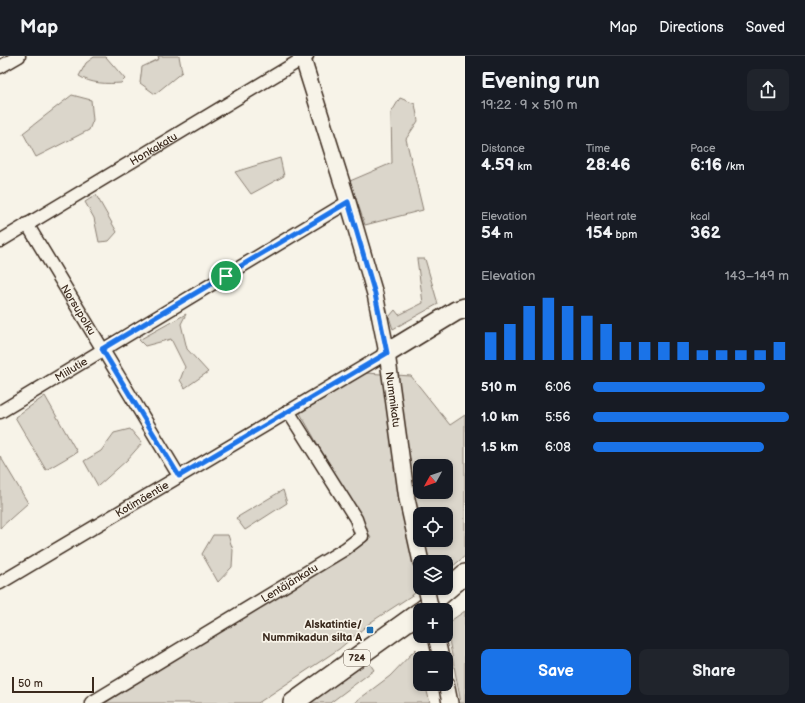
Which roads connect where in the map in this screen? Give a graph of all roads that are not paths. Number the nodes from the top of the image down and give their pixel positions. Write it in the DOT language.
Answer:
graph roads {
  1 [pos="19,56"];
  2 [pos="304,57"];
  3 [pos="0,68"];
  4 [pos="348,202"];
  5 [pos="27,224"];
  6 [pos="0,241"];
  7 [pos="465,308"];
  8 [pos="102,349"];
  9 [pos="387,353"];
  10 [pos="288,411"];
  11 [pos="0,412"];
  12 [pos="179,476"];
  13 [pos="419,555"];
  14 [pos="465,574"];
  15 [pos="0,584"];
  16 [pos="431,603"];
  17 [pos="413,617"];
  18 [pos="448,691"];
  19 [pos="90,703"];
  20 [pos="293,703"];
  21 [pos="450,703"];
  1 -- 3 [label="street"];
  2 -- 4 [label="street, Nummikatu"];
  2 -- 5 [label="street, Honkakatu"];
  4 -- 8 [label="street, Miilutie"];
  4 -- 9 [label="street, Nummikatu"];
  5 -- 6 [label="street, Honkakatu"];
  5 -- 8 [label="street, Norsupolku"];
  7 -- 9 [label="main road"];
  8 -- 11 [label="street, Miilutie"];
  8 -- 12 [label="street, Norsupolku"];
  9 -- 10 [label="street, Kotimäentie"];
  9 -- 13 [label="street, Nummikatu"];
  10 -- 12 [label="street, Kotimäentie"];
  10 -- 19 [label="street, Lentäjänkatu"];
  12 -- 15 [label="street, Kotimäentie"];
  14 -- 16 [label="main road"];
  17 -- 20 [label="main road, 724"];
  18 -- 21 [label="street"];
}
